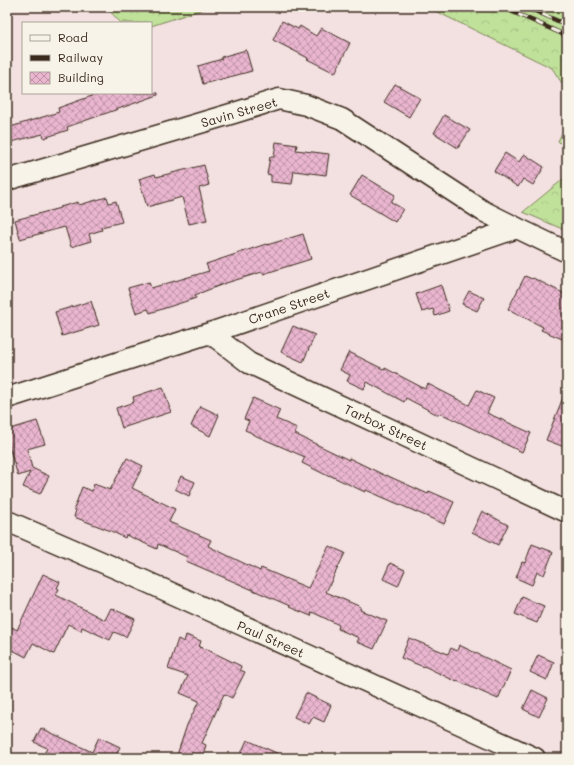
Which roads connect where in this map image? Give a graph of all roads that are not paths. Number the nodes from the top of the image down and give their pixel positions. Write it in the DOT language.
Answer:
graph roads {
  1 [pos="7,180"];
  2 [pos="517,228"];
  3 [pos="567,252"];
  4 [pos="210,333"];
  5 [pos="7,398"];
  6 [pos="567,512"];
  7 [pos="7,522"];
  8 [pos="535,758"];
  1 -- 2 [label="street, Savin Street"];
  2 -- 3 [label="street"];
  2 -- 4 [label="street, Crane Street"];
  4 -- 5 [label="street, Crane Street"];
  4 -- 6 [label="street, Tarbox Street"];
  7 -- 8 [label="street, Paul Street"];
}
